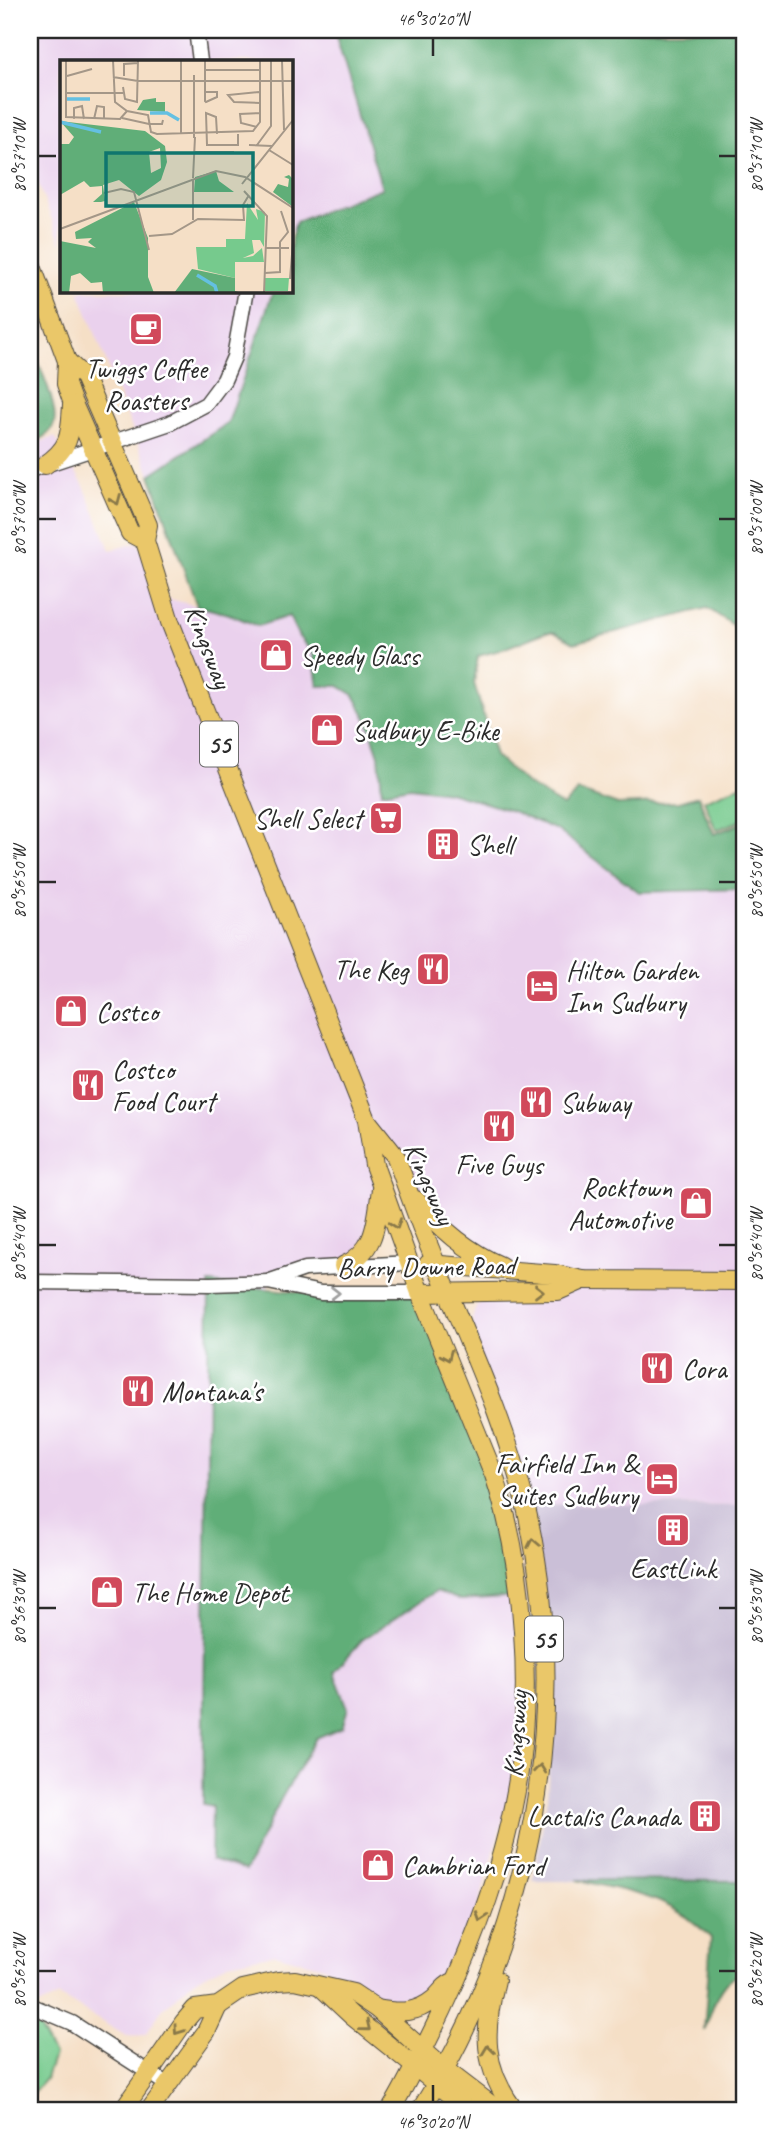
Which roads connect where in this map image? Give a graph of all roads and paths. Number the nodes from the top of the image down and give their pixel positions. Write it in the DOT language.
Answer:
graph roads {
  1 [pos="196,30"];
  2 [pos="200,60"];
  3 [pos="30,261"];
  4 [pos="246,292"];
  5 [pos="68,360"];
  6 [pos="72,401"];
  7 [pos="114,444"];
  8 [pos="94,450"];
  9 [pos="38,468"];
  10 [pos="145,541"];
  11 [pos="367,1120"];
  12 [pos="381,1186"];
  13 [pos="409,1192"];
  14 [pos="409,1263"];
  15 [pos="436,1264"];
  16 [pos="343,1266"];
  17 [pos="518,1272"];
  18 [pos="583,1280"];
  19 [pos="745,1281"];
  20 [pos="30,1282"];
  21 [pos="268,1282"];
  22 [pos="449,1292"];
  23 [pos="420,1293"];
  24 [pos="504,1931"];
  25 [pos="457,1979"];
  26 [pos="319,1985"];
  27 [pos="30,2005"];
  28 [pos="218,2006"];
  29 [pos="377,2009"];
  30 [pos="423,2050"];
  31 [pos="415,2067"];
  32 [pos="149,2071"];
  33 [pos="440,2077"];
  34 [pos="168,2085"];
  35 [pos="122,2111"];
  36 [pos="149,2111"];
  37 [pos="390,2111"];
  38 [pos="420,2111"];
  39 [pos="470,2111"];
  40 [pos="499,2111"];
  41 [pos="515,2111"];
  1 -- 2 [label="street"];
  3 -- 5 [label="main road, Kingsway / 55"];
  4 -- 7 [label="street"];
  5 -- 6 [label="main road, Kingsway / 55"];
  5 -- 7 [label="main road, Kingsway / 55"];
  6 -- 8 [label="main road, Kingsway / 55"];
  6 -- 9 [label="main road"];
  7 -- 8 [label="street"];
  7 -- 10 [label="main road, Kingsway / 55"];
  8 -- 9 [label="street"];
  8 -- 10 [label="main road, Kingsway / 55, one-way"];
  10 -- 11 [label="main road, Kingsway / 55"];
  11 -- 12 [label="main road, Kingsway / 55"];
  11 -- 13 [label="main road, Kingsway / 55"];
  12 -- 14 [label="main road, Kingsway / 55, one-way"];
  12 -- 16 [label="main road"];
  13 -- 15 [label="main road, Kingsway / 55"];
  13 -- 17 [label="main road"];
  14 -- 15 [label="main road, Barry Downe Road"];
  14 -- 16 [label="street, Barry Downe Road"];
  14 -- 23 [label="main road, Kingsway / 55"];
  15 -- 17 [label="main road, Barry Downe Road"];
  15 -- 22 [label="main road, Kingsway / 55"];
  16 -- 21 [label="street, Barry Downe Road"];
  17 -- 18 [label="main road, Barry Downe Road"];
  18 -- 19 [label="main road, Barry Downe Road"];
  22 -- 18 [label="main road, Barry Downe Road, one-way"];
  20 -- 21 [label="street, Barry Downe Road"];
  21 -- 23 [label="street, Barry Downe Road, one-way"];
  22 -- 23 [label="main road, Barry Downe Road"];
  24 -- 22 [label="main road, Kingsway / 55, one-way"];
  23 -- 25 [label="main road, Kingsway / 55, one-way"];
  24 -- 33 [label="main road, Kingsway / 55"];
  41 -- 24 [label="main road, one-way"];
  25 -- 29 [label="main road"];
  25 -- 30 [label="main road, Kingsway / 55"];
  26 -- 28 [label="main road"];
  26 -- 29 [label="main road"];
  26 -- 31 [label="main road, one-way"];
  27 -- 32 [label="street"];
  28 -- 32 [label="main road, one-way"];
  28 -- 34 [label="main road"];
  29 -- 30 [label="main road"];
  30 -- 31 [label="main road, Kingsway / 55"];
  30 -- 33 [label="main road"];
  31 -- 33 [label="main road"];
  31 -- 37 [label="main road, Kingsway / 55"];
  32 -- 34 [label="street"];
  32 -- 35 [label="main road"];
  33 -- 38 [label="main road, Kingsway / 55"];
  33 -- 39 [label="main road"];
  33 -- 40 [label="main road"];
  34 -- 36 [label="main road"];
}
